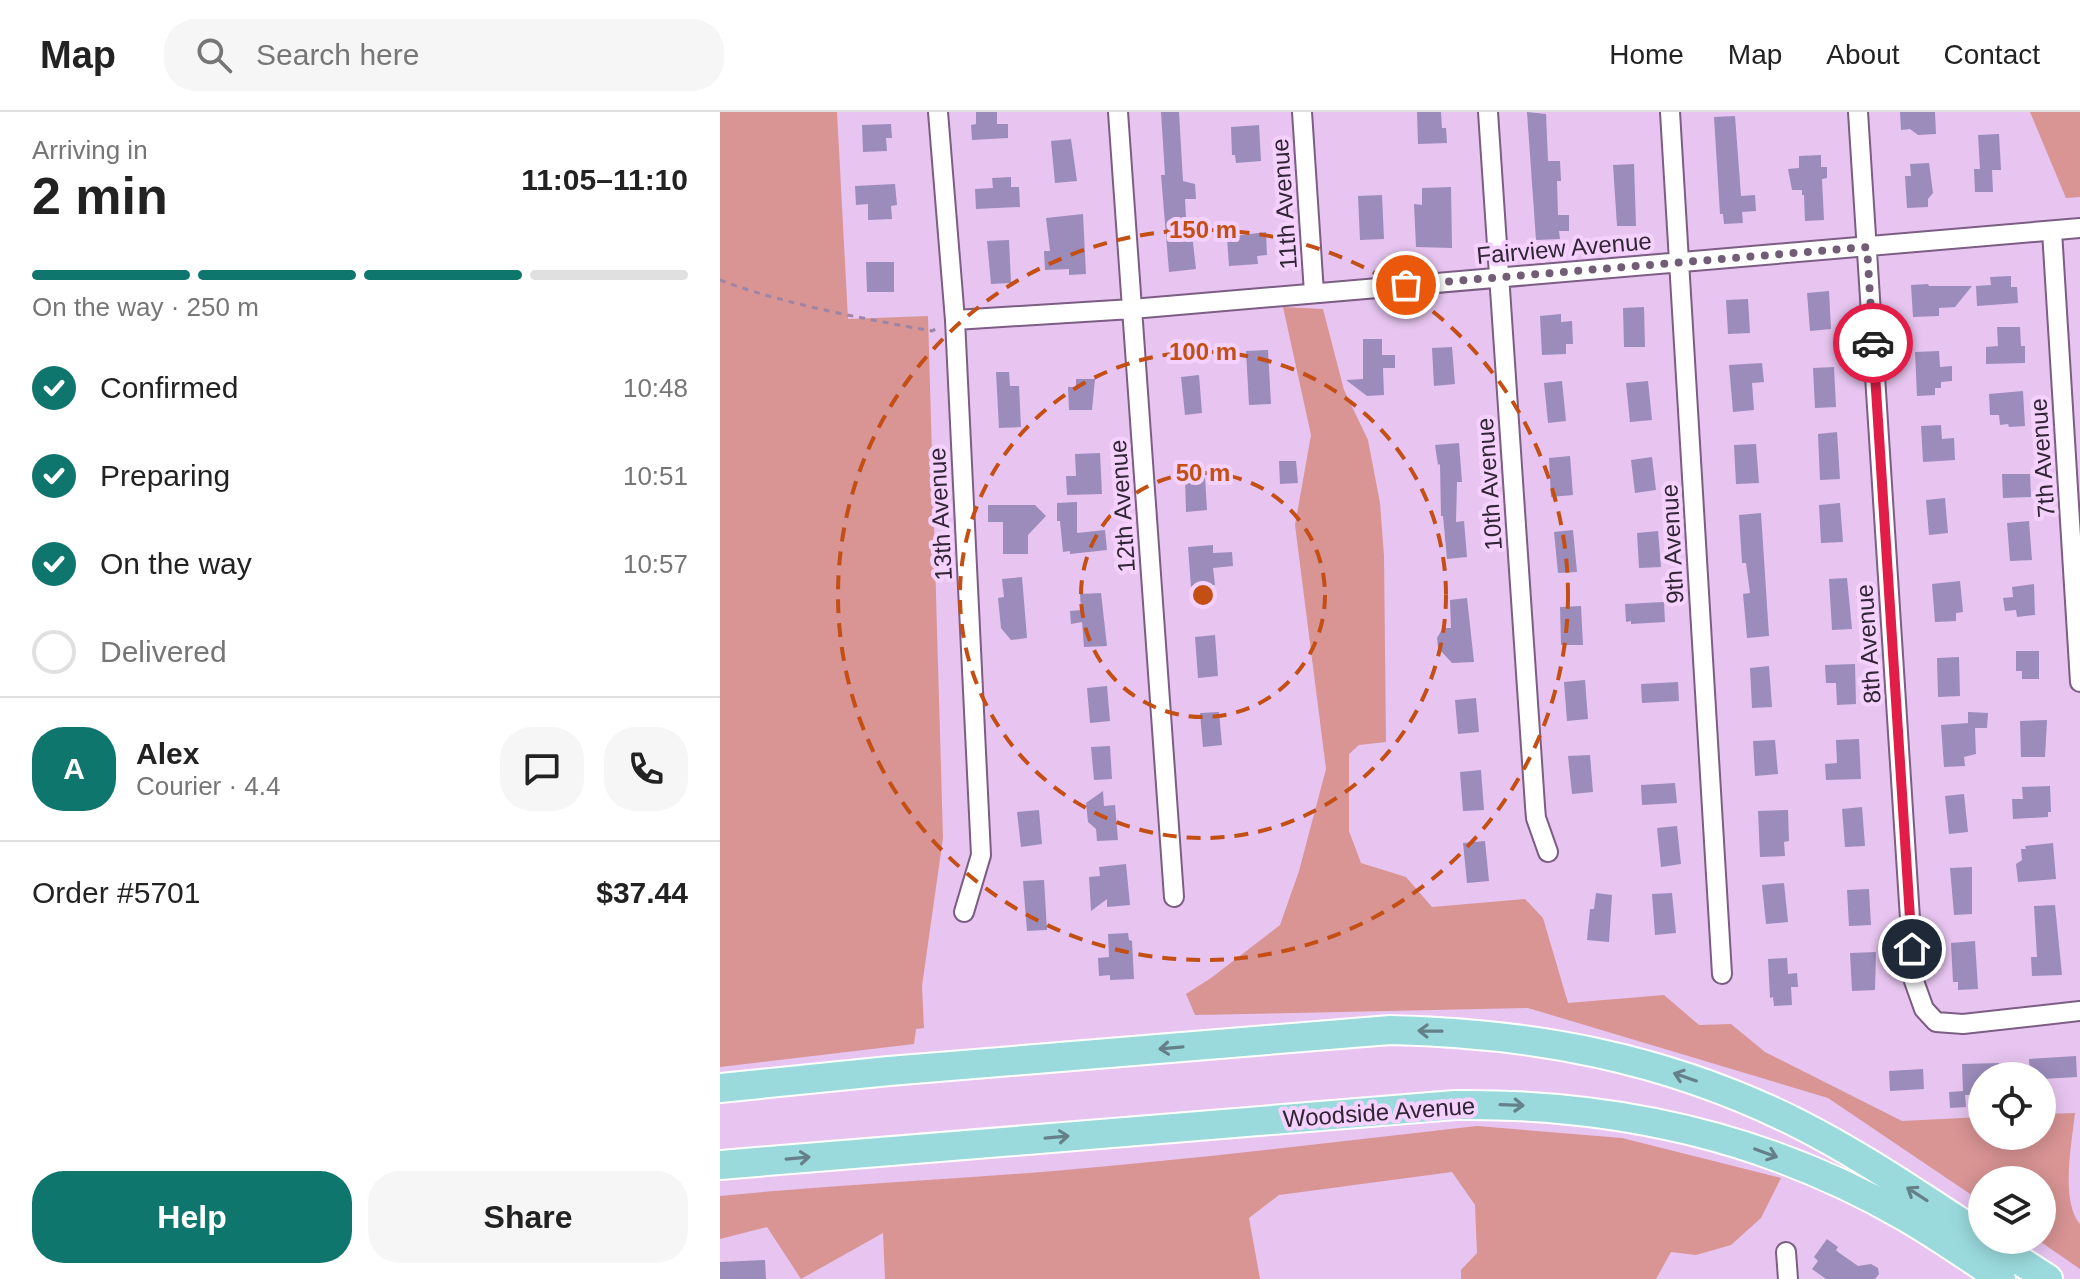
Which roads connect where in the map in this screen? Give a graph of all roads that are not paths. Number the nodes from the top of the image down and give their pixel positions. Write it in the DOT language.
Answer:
graph roads {
  1 [pos="938,112"];
  2 [pos="1118,112"];
  3 [pos="1302,112"];
  4 [pos="1488,112"];
  5 [pos="1670,112"];
  6 [pos="1858,112"];
  7 [pos="2080,228"];
  8 [pos="2052,231"];
  9 [pos="1867,247"];
  10 [pos="1679,263"];
  11 [pos="1498,277"];
  12 [pos="1314,293"];
  13 [pos="1132,309"];
  14 [pos="955,320"];
  15 [pos="2080,682"];
  16 [pos="1548,852"];
  17 [pos="1174,897"];
  18 [pos="964,912"];
  19 [pos="1722,974"];
  20 [pos="2080,1011"];
  21 [pos="720,1088"];
  22 [pos="720,1165"];
  23 [pos="1968,1227"];
  24 [pos="1786,1252"];
  25 [pos="2010,1254"];
  26 [pos="1788,1279"];
  27 [pos="2001,1279"];
  28 [pos="2048,1279"];
  1 -- 14 [label="street, 13th Avenue"];
  2 -- 13 [label="street, 12th Avenue"];
  3 -- 12 [label="street, 11th Avenue"];
  4 -- 11 [label="street, 10th Avenue"];
  5 -- 10 [label="street, 9th Avenue"];
  6 -- 9 [label="street, 8th Avenue"];
  7 -- 8 [label="street, Fairview Avenue"];
  8 -- 9 [label="street, Fairview Avenue"];
  8 -- 15 [label="street, 7th Avenue"];
  9 -- 10 [label="street, Fairview Avenue"];
  9 -- 20 [label="street, 8th Avenue"];
  10 -- 11 [label="street, Fairview Avenue"];
  10 -- 19 [label="street, 9th Avenue"];
  11 -- 12 [label="street, Fairview Avenue"];
  11 -- 16 [label="street, 10th Avenue"];
  12 -- 13 [label="street, Fairview Avenue"];
  13 -- 14 [label="street, Fairview Avenue"];
  13 -- 17 [label="street, 12th Avenue"];
  14 -- 18 [label="street, 13th Avenue"];
  23 -- 21 [label="main road, one-way"];
  22 -- 27 [label="main road, Woodside Avenue, one-way"];
  24 -- 26 [label="street"];
  25 -- 28 [label="main road"];
}
